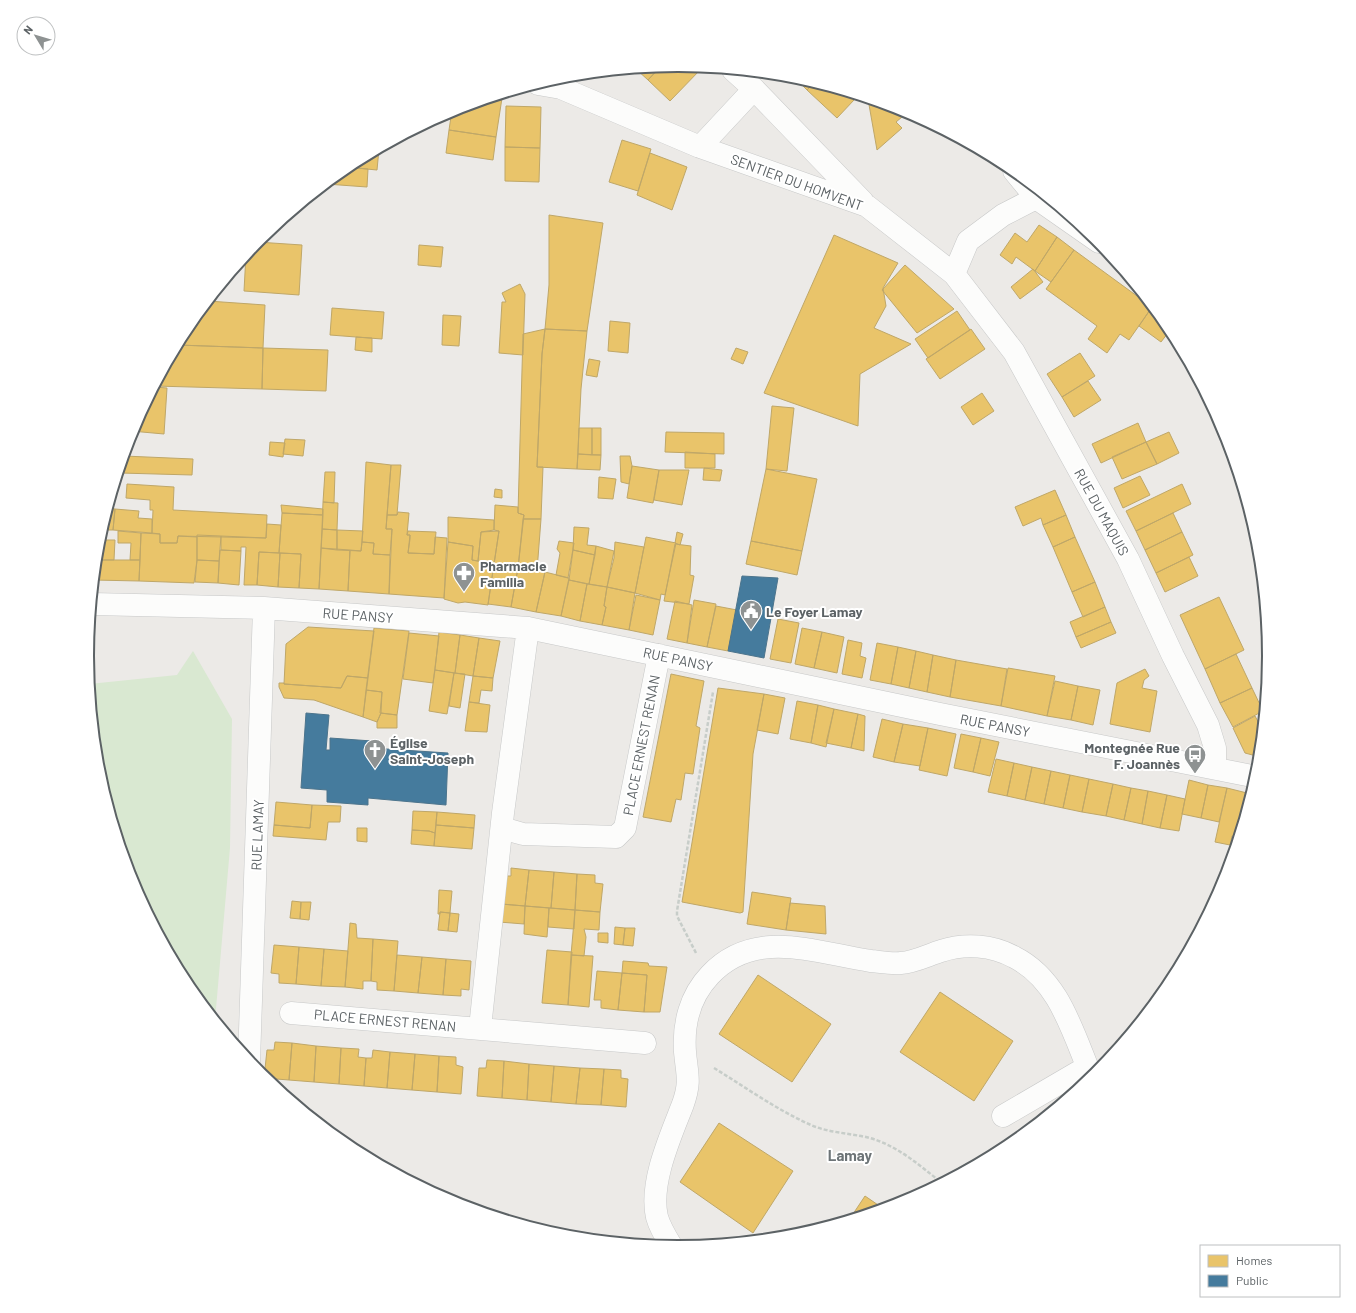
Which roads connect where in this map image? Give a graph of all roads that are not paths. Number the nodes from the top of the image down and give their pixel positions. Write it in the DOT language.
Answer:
graph roads {
  1 [pos="739,75"];
  2 [pos="551,86"];
  3 [pos="754,89"];
  4 [pos="700,147"];
  5 [pos="1029,190"];
  6 [pos="1036,198"];
  7 [pos="867,206"];
  8 [pos="1062,216"];
  9 [pos="954,274"];
  10 [pos="96,604"];
  11 [pos="264,608"];
  12 [pos="528,628"];
  13 [pos="659,655"];
  14 [pos="1215,767"];
  15 [pos="1250,775"];
  16 [pos="502,828"];
  17 [pos="291,1013"];
  18 [pos="480,1028"];
  19 [pos="645,1043"];
  20 [pos="249,1053"];
  21 [pos="1089,1072"];
  22 [pos="1085,1075"];
  23 [pos="1003,1116"];
  24 [pos="668,1241"];
  1 -- 3 [label="street"];
  2 -- 4 [label="street, SENTIER DU HOMVENT"];
  3 -- 4 [label="street"];
  3 -- 7 [label="street"];
  4 -- 7 [label="street, SENTIER DU HOMVENT"];
  5 -- 6 [label="street"];
  6 -- 8 [label="street"];
  6 -- 9 [label="street"];
  7 -- 9 [label="street, SENTIER DU HOMVENT"];
  9 -- 14 [label="street, RUE DU MAQUIS"];
  10 -- 11 [label="street, RUE PANSY"];
  11 -- 12 [label="street, RUE PANSY"];
  11 -- 20 [label="street, RUE LAMAY"];
  12 -- 13 [label="street, RUE PANSY"];
  12 -- 16 [label="street"];
  13 -- 14 [label="street, RUE PANSY"];
  13 -- 16 [label="street, PLACE ERNEST RENAN"];
  14 -- 15 [label="street, RUE PANSY"];
  16 -- 18 [label="street"];
  17 -- 18 [label="street, PLACE ERNEST RENAN"];
  18 -- 19 [label="street, PLACE ERNEST RENAN"];
  21 -- 24 [label="street"];
  22 -- 23 [label="street"];
}
